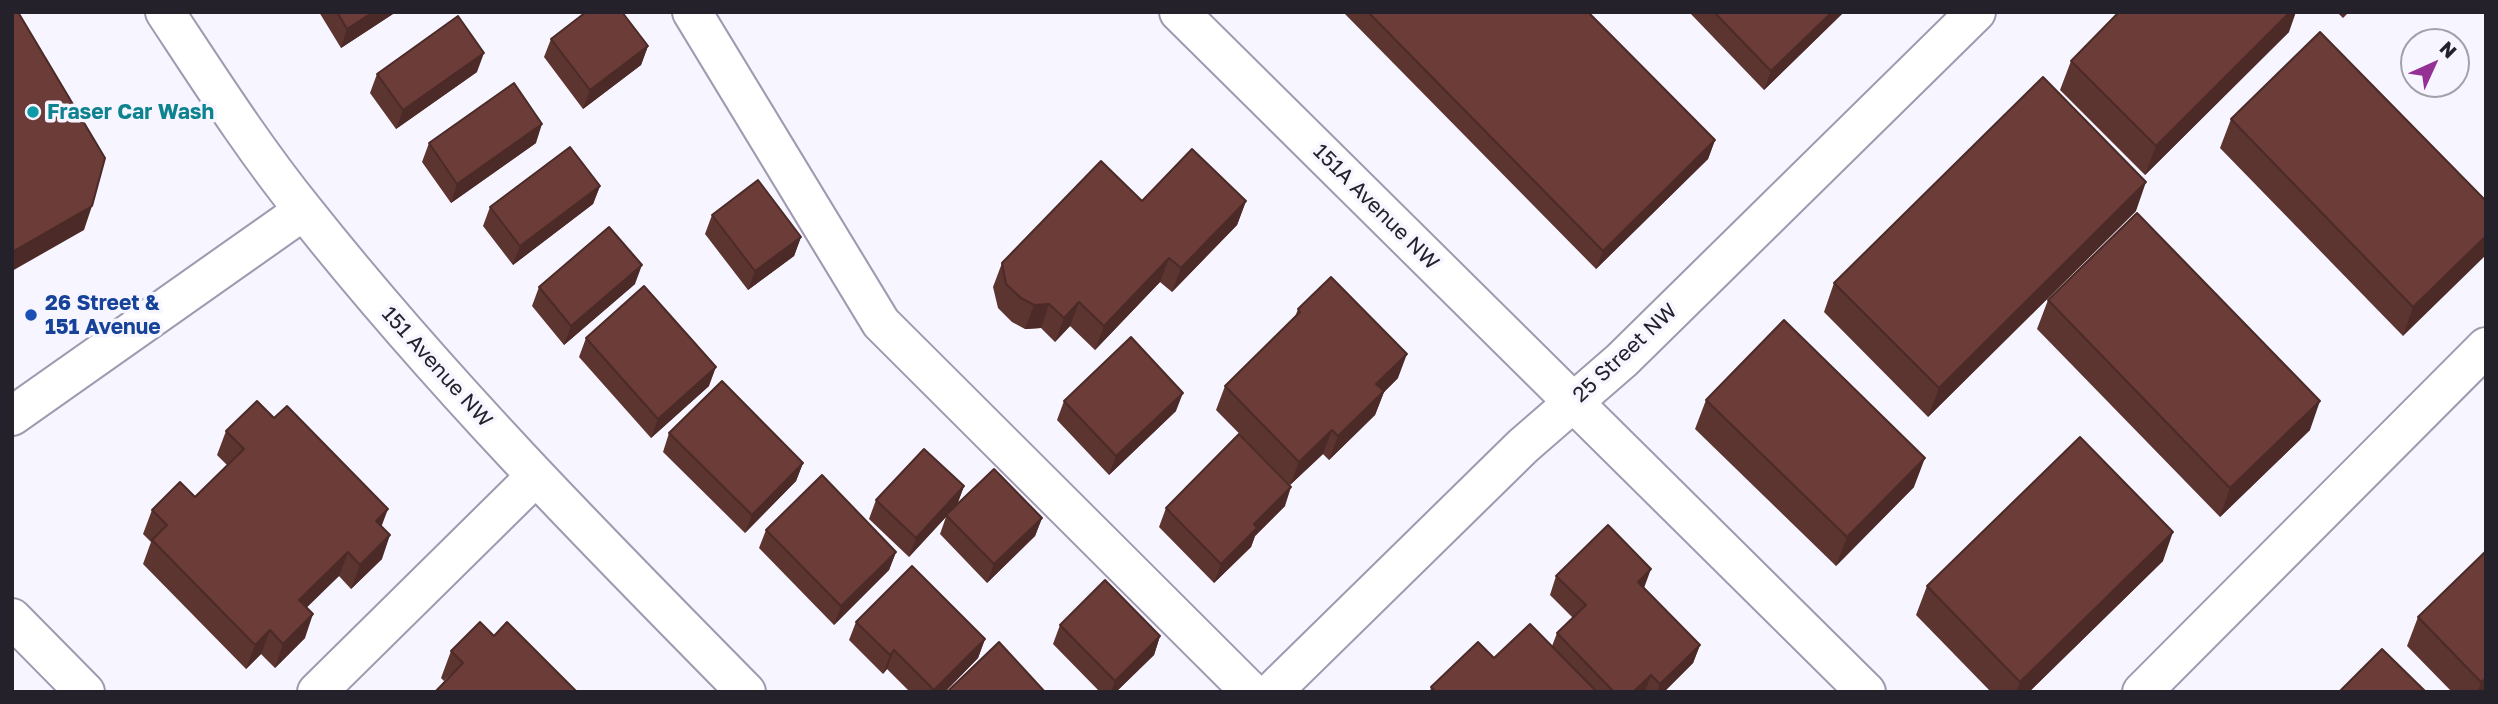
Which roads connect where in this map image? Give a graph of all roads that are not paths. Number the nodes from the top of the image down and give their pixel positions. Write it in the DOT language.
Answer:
graph roads {
  1 [pos="165,12"];
  2 [pos="692,12"];
  3 [pos="1179,12"];
  4 [pos="1976,12"];
  5 [pos="303,211"];
  6 [pos="2486,347"];
  7 [pos="1574,402"];
  8 [pos="12,416"];
  9 [pos="536,476"];
  10 [pos="12,618"];
  11 [pos="85,692"];
  12 [pos="317,692"];
  13 [pos="746,692"];
  14 [pos="1251,692"];
  15 [pos="1272,692"];
  16 [pos="1866,692"];
  17 [pos="2142,692"];
  1 -- 5 [label="street, 151 Avenue NW"];
  2 -- 14 [label="street"];
  3 -- 7 [label="street, 151A Avenue NW"];
  4 -- 7 [label="street, 25 Street NW"];
  5 -- 8 [label="street"];
  5 -- 9 [label="street, 151 Avenue NW"];
  6 -- 17 [label="street"];
  7 -- 15 [label="street, 25 Street NW"];
  7 -- 16 [label="street, 151A Avenue NW"];
  9 -- 12 [label="street"];
  9 -- 13 [label="street, 151 Avenue NW"];
  10 -- 11 [label="street"];
}
